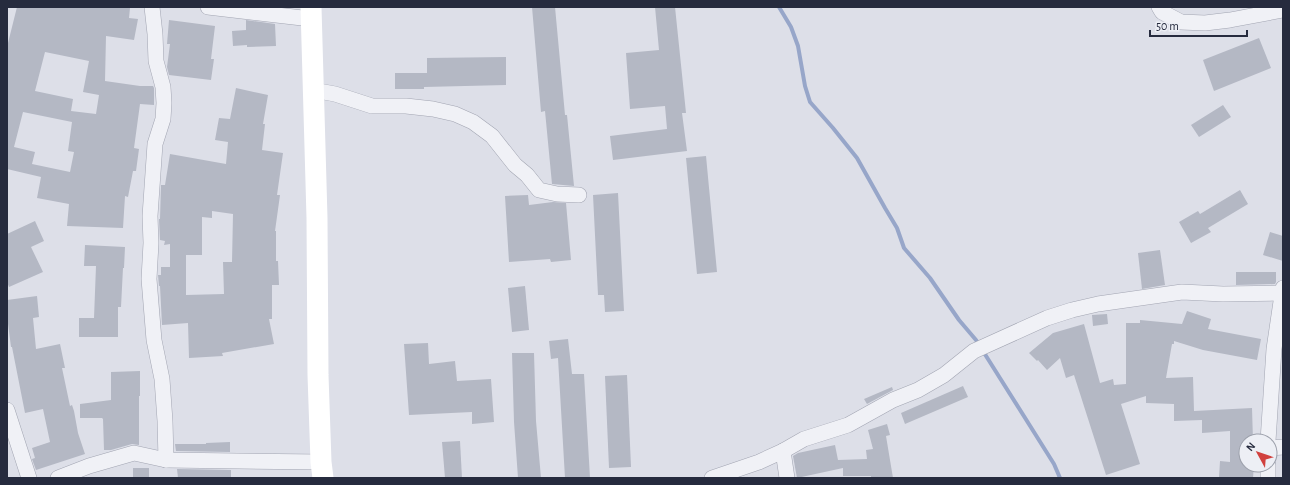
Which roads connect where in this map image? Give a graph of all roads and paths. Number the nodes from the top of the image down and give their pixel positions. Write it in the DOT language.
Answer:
graph roads {
  1 [pos="152,7"];
  2 [pos="208,7"];
  3 [pos="1159,7"];
  4 [pos="1283,10"];
  5 [pos="311,13"];
  6 [pos="313,90"];
  7 [pos="579,195"];
  8 [pos="1282,290"];
  9 [pos="1282,311"];
  10 [pos="7,410"];
  11 [pos="1269,433"];
  12 [pos="783,451"];
  13 [pos="166,460"];
  14 [pos="322,470"];
  15 [pos="29,478"];
  16 [pos="58,478"];
  17 [pos="712,478"];
  18 [pos="787,478"];
  1 -- 13 [label="street"];
  2 -- 5 [label="street"];
  3 -- 4 [label="street"];
  5 -- 6 [label="main road"];
  6 -- 7 [label="street"];
  6 -- 14 [label="main road"];
  8 -- 9 [label="street"];
  8 -- 12 [label="street"];
  9 -- 11 [label="street"];
  10 -- 15 [label="street"];
  12 -- 17 [label="street"];
  12 -- 18 [label="street"];
  13 -- 14 [label="street"];
  13 -- 16 [label="street"];
}
